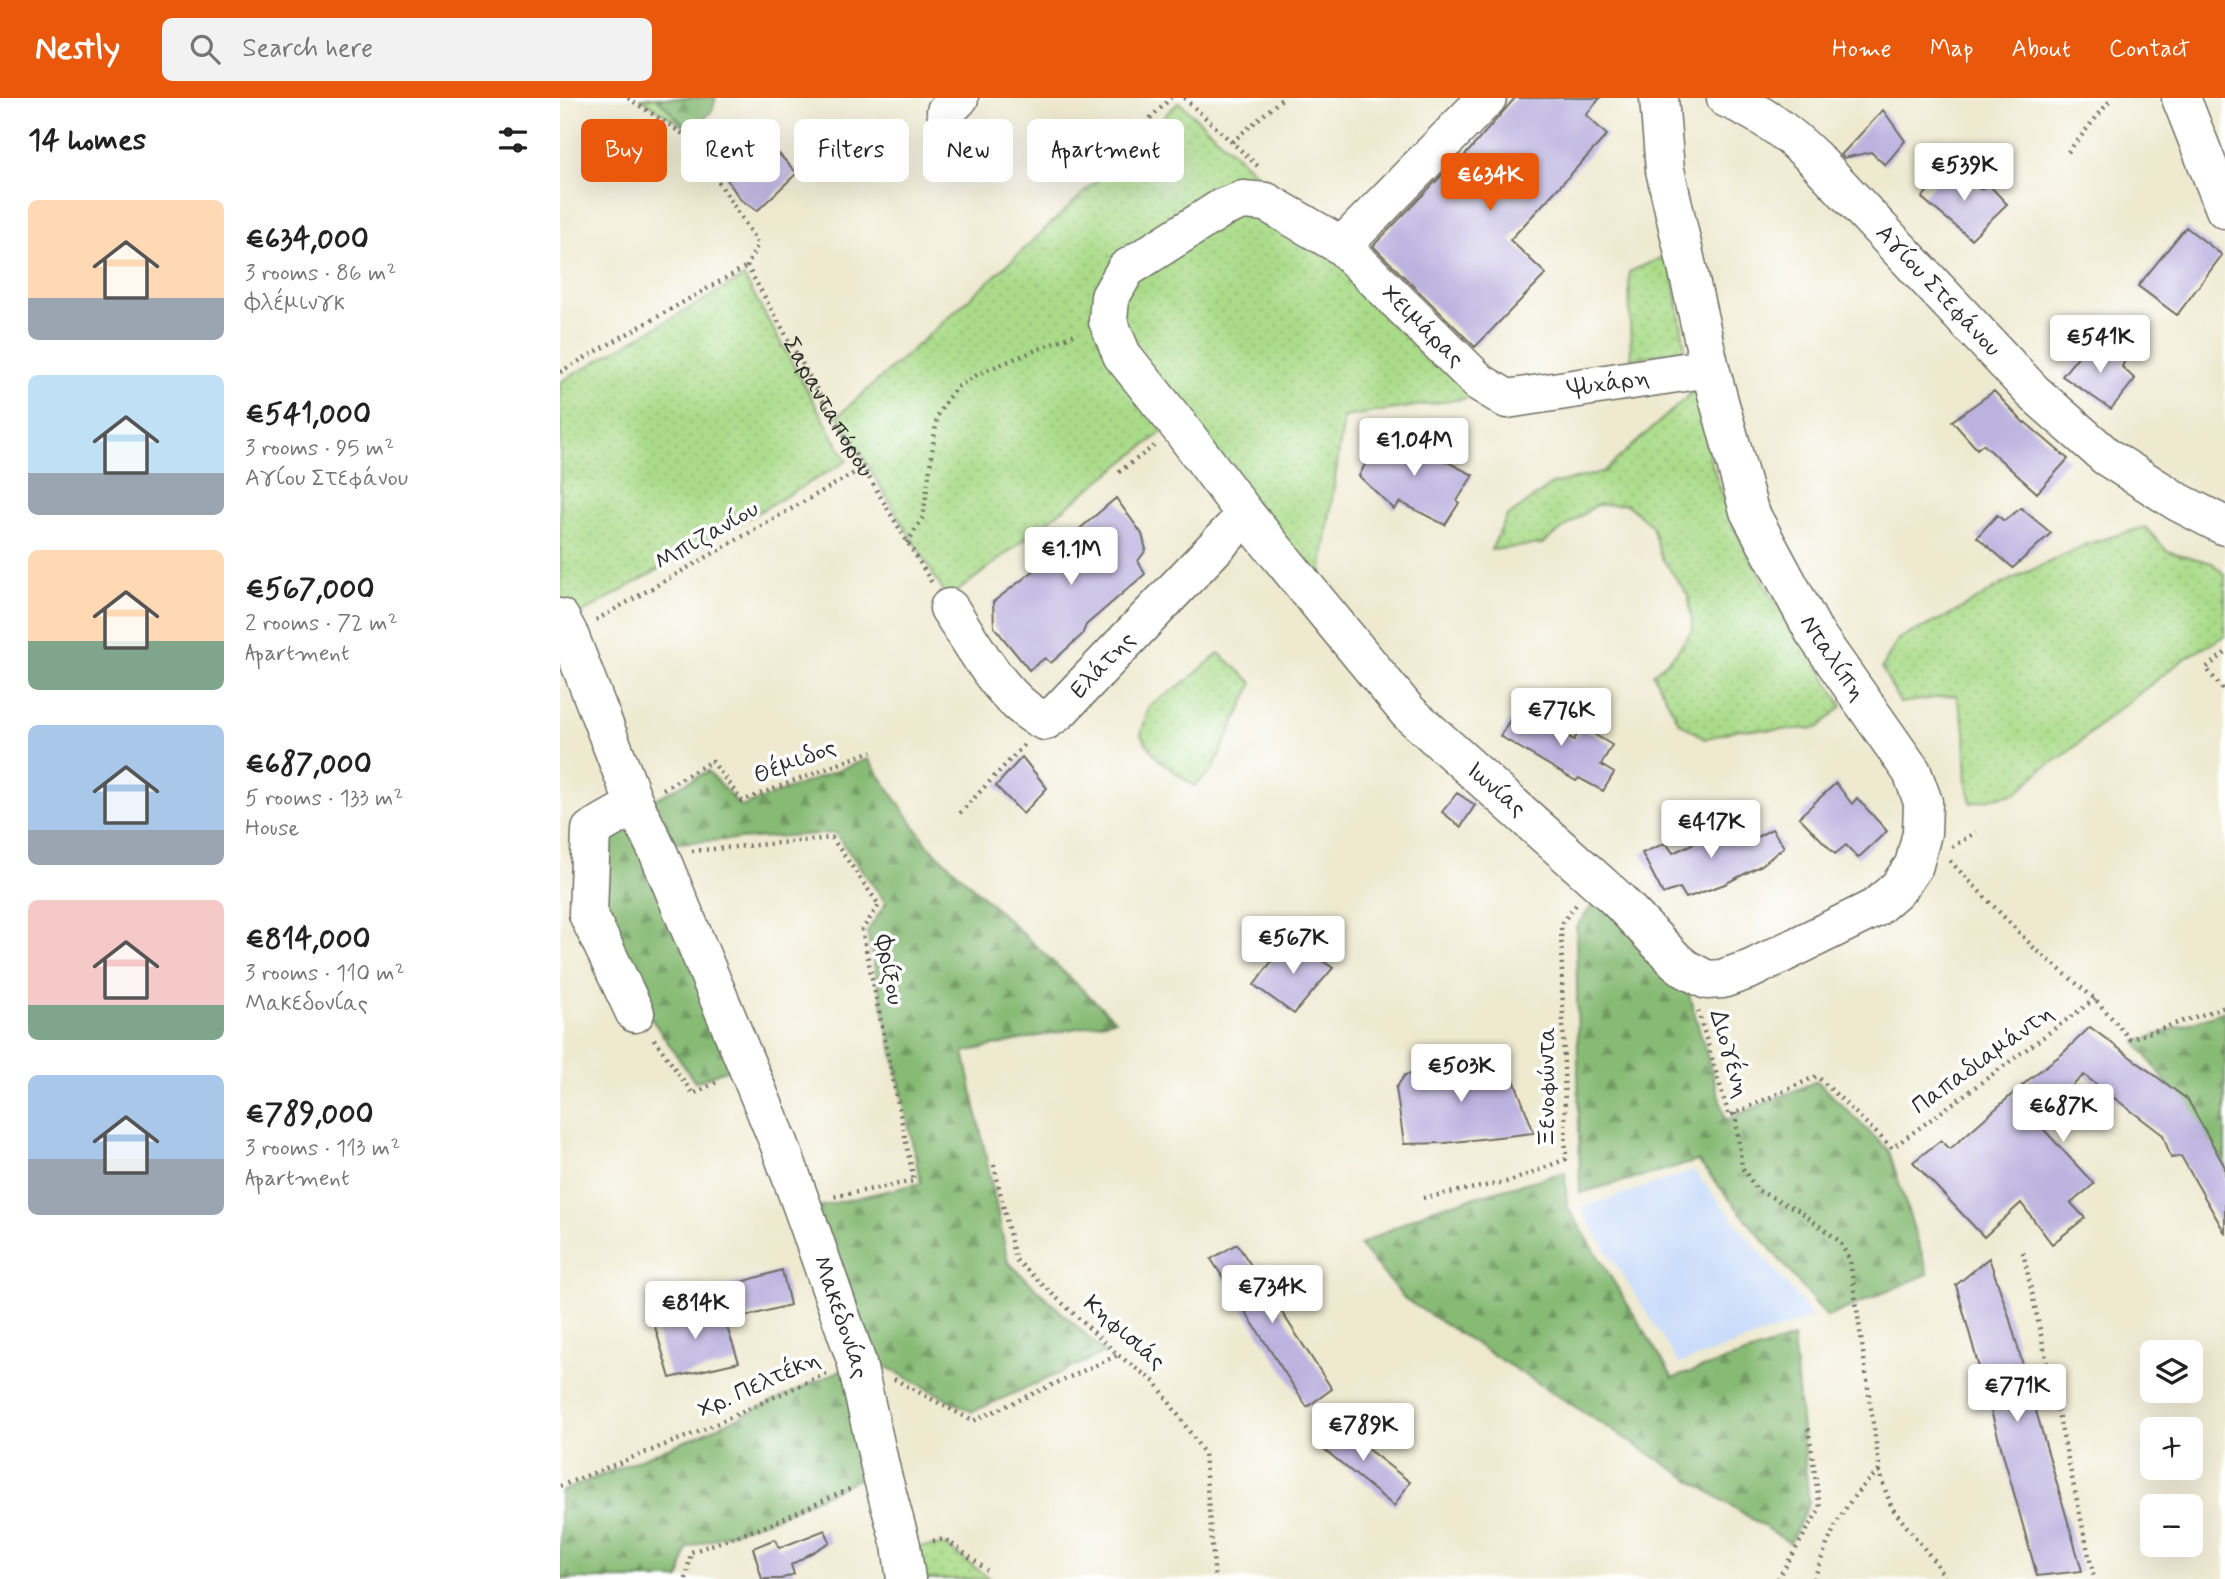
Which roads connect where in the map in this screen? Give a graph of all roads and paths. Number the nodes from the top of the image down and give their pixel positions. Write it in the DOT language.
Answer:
graph roads {
  1 [pos="628,98"];
  2 [pos="1171,98"];
  3 [pos="1184,98"];
  4 [pos="1283,98"];
  5 [pos="1487,98"];
  6 [pos="1659,98"];
  7 [pos="1726,98"];
  8 [pos="2112,98"];
  9 [pos="2181,98"];
  10 [pos="1149,119"];
  11 [pos="2068,152"];
  12 [pos="2225,209"];
  13 [pos="1342,246"];
  14 [pos="747,267"];
  15 [pos="1115,338"];
  16 [pos="1710,368"];
  17 [pos="560,372"];
  18 [pos="1507,399"];
  19 [pos="1180,426"];
  20 [pos="863,468"];
  21 [pos="1119,472"];
  22 [pos="1246,515"];
  23 [pos="2225,526"];
  24 [pos="907,542"];
  25 [pos="949,608"];
  26 [pos="565,626"];
  27 [pos="2225,653"];
  28 [pos="2225,692"];
  29 [pos="1045,721"];
  30 [pos="872,751"];
  31 [pos="635,805"];
  32 [pos="960,813"];
  33 [pos="1976,831"];
  34 [pos="1932,843"];
  35 [pos="659,854"];
  36 [pos="1597,880"];
  37 [pos="1686,969"];
  38 [pos="2095,999"];
  39 [pos="2225,1007"];
  40 [pos="635,1013"];
  41 [pos="747,1066"];
  42 [pos="1735,1113"];
  43 [pos="1892,1148"];
  44 [pos="995,1165"];
  45 [pos="1423,1198"];
  46 [pos="800,1203"];
  47 [pos="2023,1252"];
  48 [pos="1118,1355"];
  49 [pos="856,1360"];
  50 [pos="1808,1427"];
  51 [pos="1880,1471"];
  52 [pos="882,1475"];
  53 [pos="560,1486"];
  54 [pos="903,1562"];
  55 [pos="987,1570"];
  56 [pos="686,1579"];
  57 [pos="1215,1579"];
  58 [pos="1777,1579"];
  59 [pos="1814,1579"];
  60 [pos="1945,1579"];
  61 [pos="2094,1579"];
  1 -- 14 [label="path"];
  2 -- 10 [label="path"];
  3 -- 4 [label="path"];
  5 -- 13 [label="street"];
  6 -- 16 [label="street, Νταλίπη"];
  7 -- 23 [label="street, Αγίου Στεφάνου"];
  8 -- 11 [label="path"];
  9 -- 12 [label="street"];
  13 -- 15 [label="street, Χειμάρας"];
  13 -- 18 [label="street, Χειμάρας"];
  14 -- 17 [label="path"];
  14 -- 20 [label="path, Σαρανταπόρου"];
  15 -- 19 [label="street, Ιωνίας"];
  15 -- 24 [label="path"];
  16 -- 18 [label="street, Ψυχάρη"];
  16 -- 34 [label="street, Νταλίπη"];
  19 -- 21 [label="path"];
  19 -- 22 [label="street, Ιωνίας"];
  20 -- 24 [label="path, Σαρανταπόρου"];
  20 -- 26 [label="path, Μπιζανίου"];
  22 -- 29 [label="street, Ελάτης"];
  22 -- 36 [label="street, Ιωνίας"];
  24 -- 25 [label="path, Σαρανταπόρου"];
  25 -- 29 [label="street"];
  26 -- 31 [label="street, Μακεδονίας"];
  27 -- 28 [label="path"];
  29 -- 32 [label="path"];
  30 -- 31 [label="path, Θέμιδος"];
  31 -- 35 [label="street, Μακεδονίας"];
  31 -- 40 [label="street"];
  33 -- 34 [label="path"];
  34 -- 37 [label="street, Ιωνίας"];
  34 -- 38 [label="path"];
  35 -- 41 [label="street, Μακεδονίας"];
  35 -- 46 [label="path, Φρίξου"];
  36 -- 37 [label="street, Ιωνίας"];
  36 -- 45 [label="path, Ξενοφώντα"];
  37 -- 42 [label="path, Διογένη"];
  38 -- 39 [label="path"];
  38 -- 43 [label="path, Παπαδιαμάντη"];
  40 -- 41 [label="path"];
  41 -- 46 [label="street, Μακεδονίας"];
  42 -- 43 [label="path, Διογένη"];
  42 -- 51 [label="path"];
  44 -- 48 [label="path, Κηφισιάς"];
  46 -- 49 [label="street, Μακεδονίας"];
  47 -- 61 [label="path"];
  48 -- 49 [label="path, Χρ. Πελτέκη"];
  48 -- 57 [label="path, Κηφισιάς"];
  49 -- 52 [label="street, Μακεδονίας"];
  49 -- 53 [label="path, Χρ. Πελτέκη"];
  50 -- 58 [label="path"];
  51 -- 59 [label="path"];
  51 -- 60 [label="path"];
  52 -- 54 [label="street, Μακεδονίας"];
  52 -- 56 [label="path"];
  54 -- 55 [label="path"];
}
